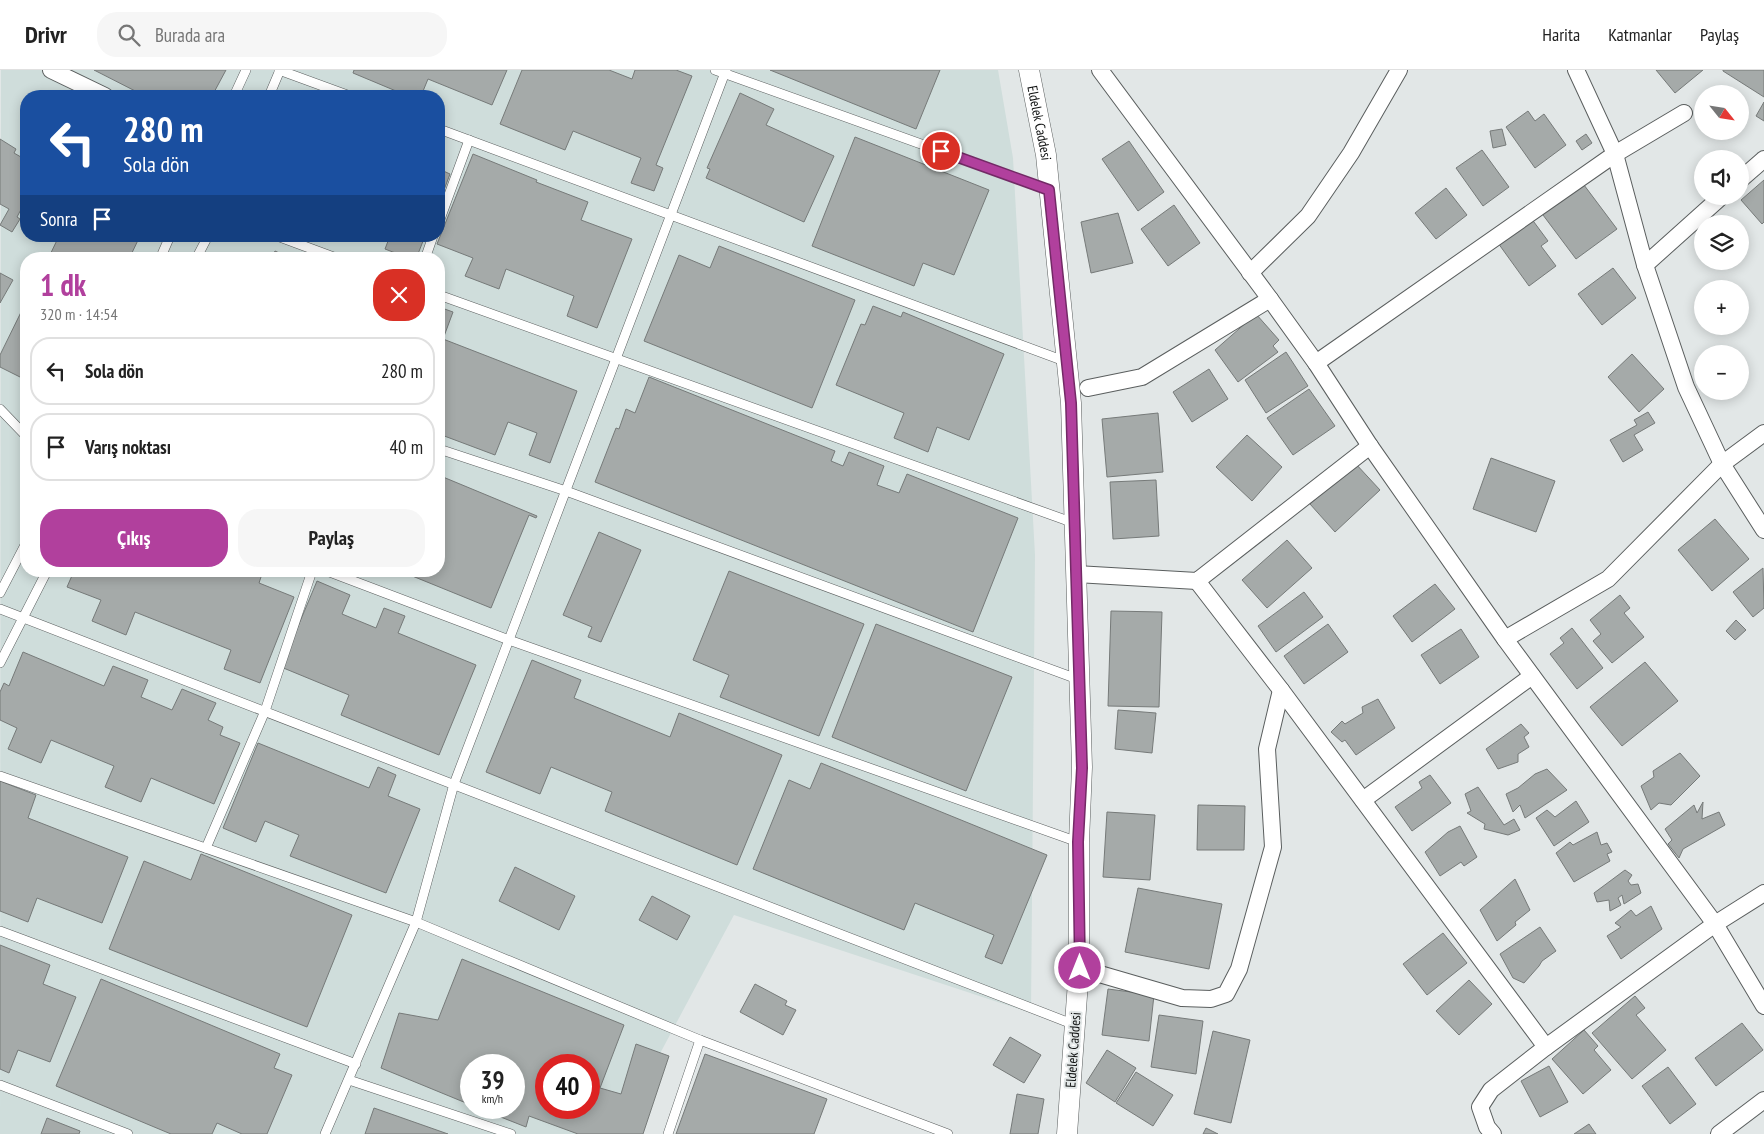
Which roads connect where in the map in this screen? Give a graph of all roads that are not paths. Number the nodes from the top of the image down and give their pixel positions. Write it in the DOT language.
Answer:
graph roads {
  1 [pos="51,70"];
  2 [pos="246,70"];
  3 [pos="280,70"];
  4 [pos="715,70"];
  5 [pos="1029,70"];
  6 [pos="1100,70"];
  7 [pos="1399,70"];
  8 [pos="1576,70"];
  9 [pos="725,72"];
  10 [pos="93,90"];
  11 [pos="237,90"];
  12 [pos="272,90"];
  13 [pos="334,90"];
  14 [pos="1684,113"];
  15 [pos="445,131"];
  16 [pos="469,140"];
  17 [pos="1615,154"];
  18 [pos="1764,159"];
  19 [pos="1749,172"];
  20 [pos="1049,190"];
  21 [pos="1712,205"];
  22 [pos="445,206"];
  23 [pos="671,215"];
  24 [pos="293,242"];
  25 [pos="320,252"];
  26 [pos="1645,265"];
  27 [pos="1250,272"];
  28 [pos="445,297"];
  29 [pos="1270,299"];
  30 [pos="616,359"];
  31 [pos="1067,362"];
  32 [pos="1316,363"];
  33 [pos="1088,388"];
  34 [pos="0,410"];
  35 [pos="20,430"];
  36 [pos="1764,433"];
  37 [pos="1370,446"];
  38 [pos="445,450"];
  39 [pos="1722,464"];
  40 [pos="566,491"];
  41 [pos="1074,523"];
  42 [pos="1764,530"];
  43 [pos="20,555"];
  44 [pos="1076,574"];
  45 [pos="44,577"];
  46 [pos="310,577"];
  47 [pos="343,577"];
  48 [pos="1197,581"];
  49 [pos="0,594"];
  50 [pos="0,609"];
  51 [pos="23,618"];
  52 [pos="1505,639"];
  53 [pos="509,640"];
  54 [pos="0,663"];
  55 [pos="1532,676"];
  56 [pos="1080,680"];
  57 [pos="1281,690"];
  58 [pos="265,711"];
  59 [pos="0,776"];
  60 [pos="454,784"];
  61 [pos="1363,800"];
  62 [pos="1078,842"];
  63 [pos="206,848"];
  64 [pos="1764,893"];
  65 [pos="416,922"];
  66 [pos="1715,924"];
  67 [pos="0,931"];
  68 [pos="1080,968"];
  69 [pos="1764,1006"];
  70 [pos="1076,1025"];
  71 [pos="700,1040"];
  72 [pos="1546,1047"];
  73 [pos="356,1064"];
  74 [pos="349,1080"];
  75 [pos="0,1085"];
  76 [pos="1764,1100"];
  77 [pos="1071,1132"];
  78 [pos="128,1134"];
  79 [pos="325,1134"];
  80 [pos="511,1134"];
  81 [pos="668,1134"];
  82 [pos="948,1134"];
  83 [pos="1493,1134"];
  84 [pos="1719,1134"];
  1 -- 10 [label="street"];
  2 -- 11 [label="lane"];
  3 -- 12 [label="lane"];
  3 -- 13 [label="lane"];
  4 -- 9 [label="lane"];
  5 -- 20 [label="street, Eldelek Caddesi"];
  6 -- 27 [label="street"];
  7 -- 27 [label="street"];
  8 -- 17 [label="street"];
  9 -- 20 [label="lane"];
  9 -- 23 [label="lane"];
  14 -- 17 [label="street"];
  15 -- 16 [label="lane"];
  16 -- 22 [label="lane"];
  16 -- 23 [label="lane"];
  17 -- 26 [label="street"];
  17 -- 32 [label="street"];
  18 -- 19 [label="street"];
  20 -- 31 [label="street, Eldelek Caddesi"];
  21 -- 26 [label="street"];
  23 -- 30 [label="lane"];
  23 -- 31 [label="lane"];
  24 -- 25 [label="lane"];
  26 -- 39 [label="street"];
  27 -- 29 [label="street"];
  28 -- 30 [label="lane"];
  29 -- 32 [label="street"];
  29 -- 33 [label="street"];
  30 -- 40 [label="lane"];
  30 -- 41 [label="lane"];
  31 -- 41 [label="street, Eldelek Caddesi"];
  32 -- 37 [label="street"];
  34 -- 35 [label="lane"];
  36 -- 39 [label="street"];
  37 -- 48 [label="street"];
  37 -- 52 [label="street"];
  38 -- 40 [label="lane"];
  39 -- 42 [label="street"];
  39 -- 52 [label="street"];
  40 -- 53 [label="lane"];
  40 -- 56 [label="lane"];
  41 -- 44 [label="street, Eldelek Caddesi"];
  43 -- 49 [label="lane"];
  44 -- 48 [label="street"];
  44 -- 56 [label="street, Eldelek Caddesi"];
  45 -- 51 [label="lane"];
  46 -- 58 [label="lane"];
  47 -- 53 [label="lane"];
  48 -- 57 [label="street"];
  50 -- 51 [label="lane"];
  51 -- 54 [label="lane"];
  51 -- 58 [label="lane"];
  52 -- 55 [label="street"];
  53 -- 60 [label="lane"];
  53 -- 62 [label="lane"];
  55 -- 61 [label="street"];
  55 -- 66 [label="street"];
  56 -- 62 [label="street, Eldelek Caddesi"];
  57 -- 61 [label="street"];
  57 -- 68 [label="street"];
  58 -- 60 [label="lane"];
  58 -- 63 [label="lane"];
  59 -- 63 [label="lane"];
  60 -- 65 [label="lane"];
  60 -- 70 [label="lane"];
  61 -- 72 [label="street"];
  62 -- 68 [label="street, Eldelek Caddesi"];
  63 -- 65 [label="lane"];
  64 -- 66 [label="street"];
  65 -- 71 [label="lane"];
  65 -- 73 [label="lane"];
  66 -- 69 [label="street"];
  66 -- 72 [label="street"];
  67 -- 73 [label="lane"];
  68 -- 70 [label="street, Eldelek Caddesi"];
  70 -- 77 [label="street, Eldelek Caddesi"];
  71 -- 81 [label="lane"];
  71 -- 82 [label="lane"];
  72 -- 83 [label="street"];
  73 -- 74 [label="lane"];
  74 -- 79 [label="lane"];
  74 -- 80 [label="lane"];
  75 -- 78 [label="lane"];
  76 -- 84 [label="street"];
}
